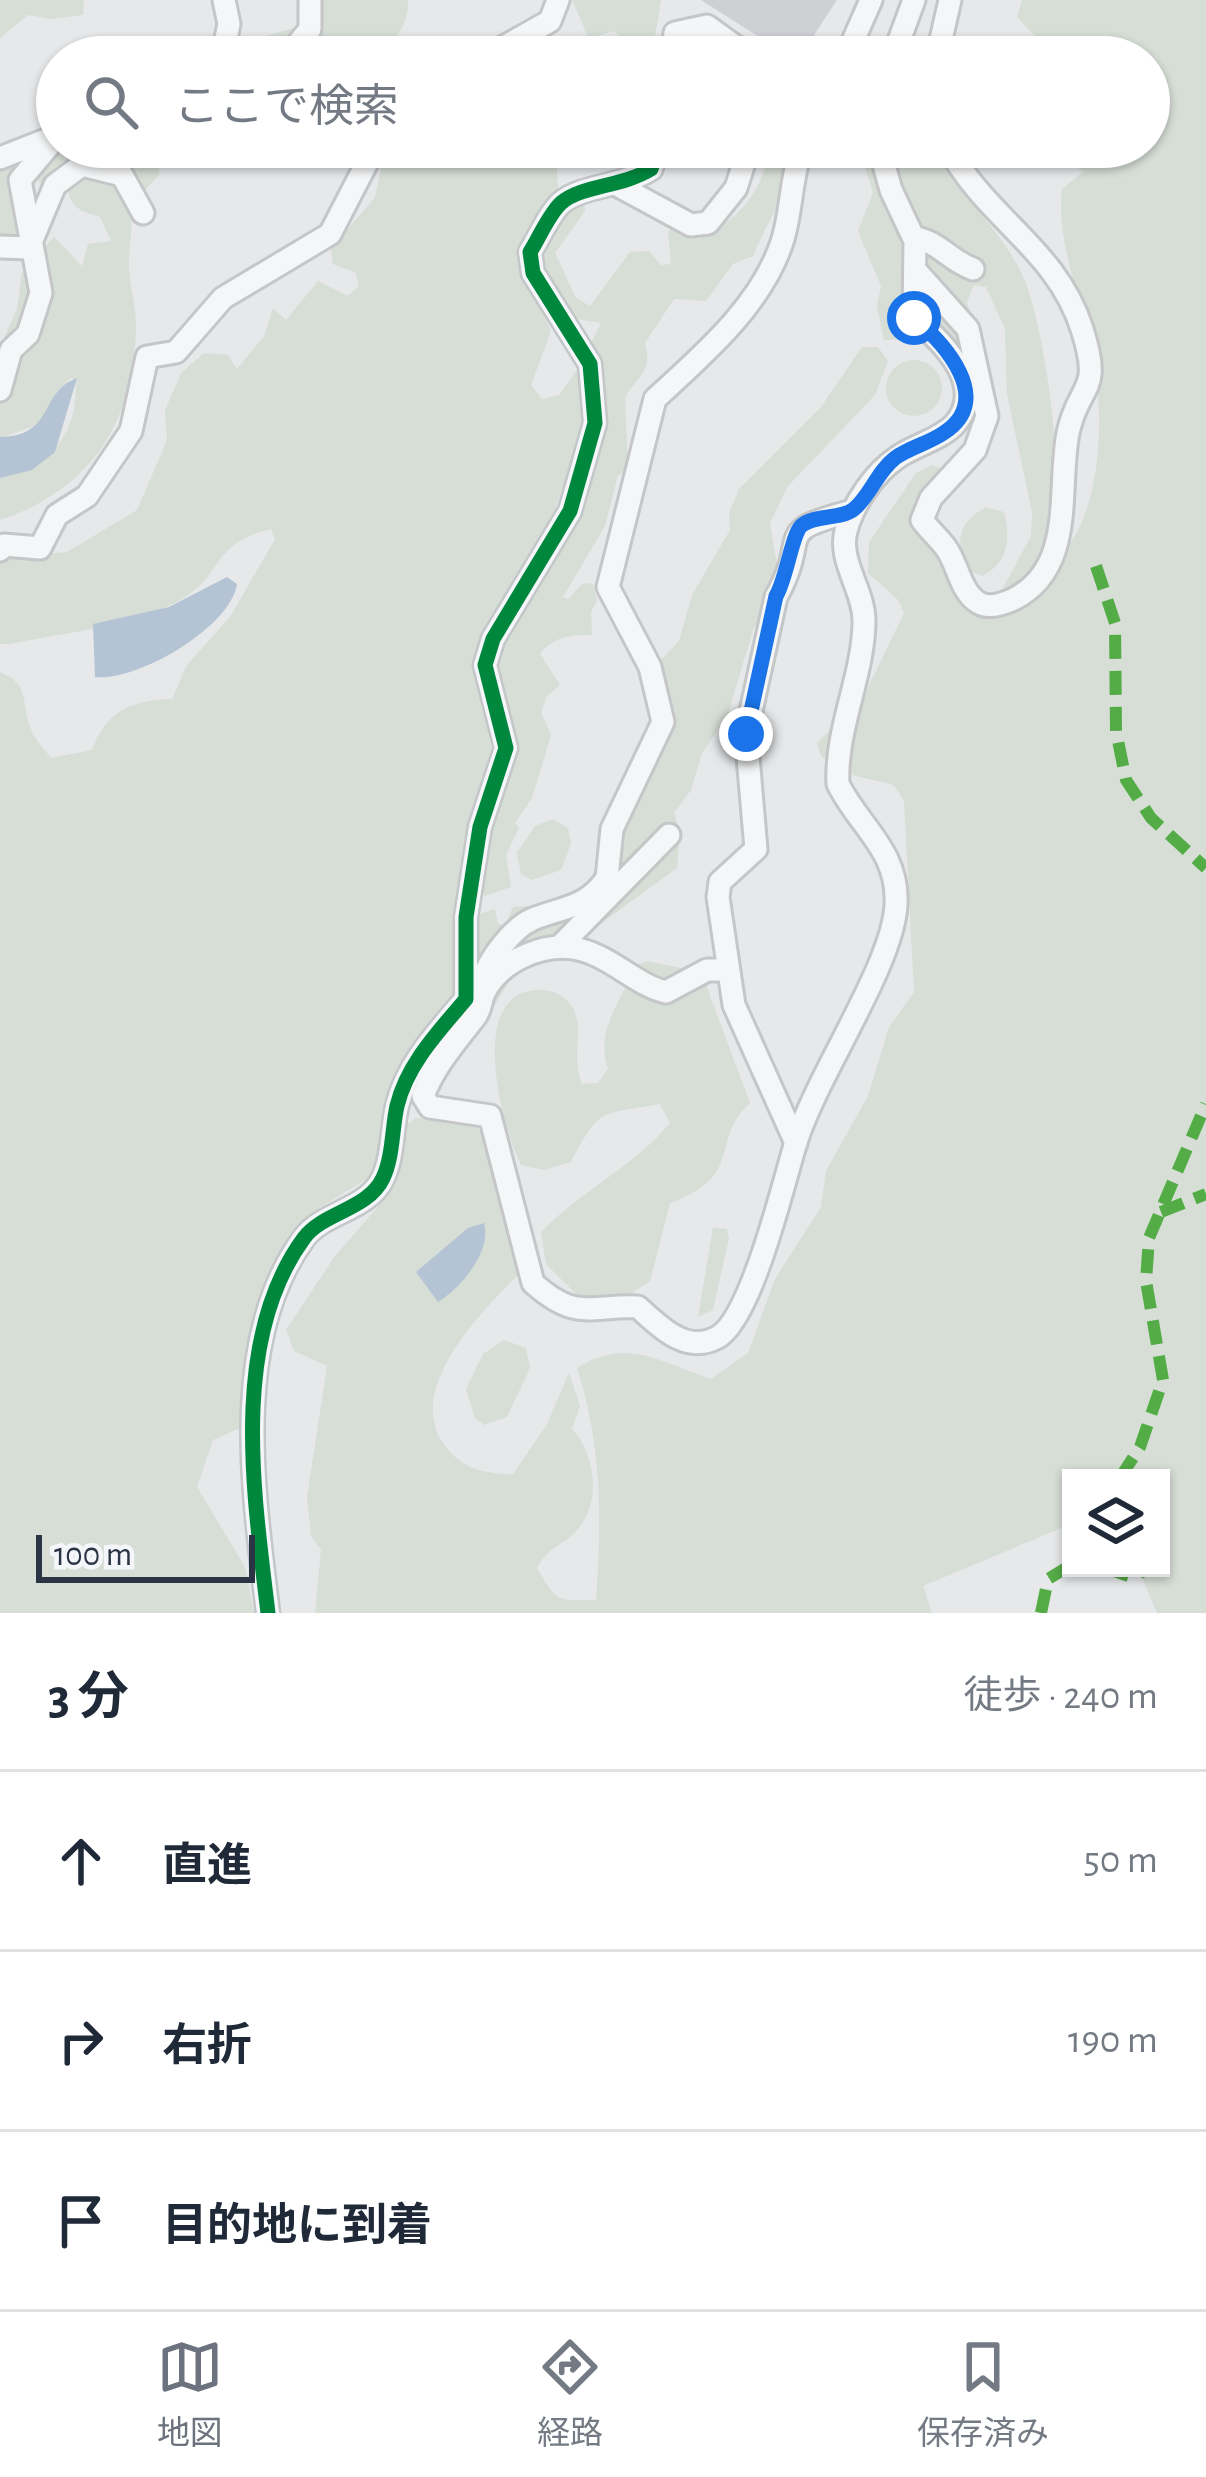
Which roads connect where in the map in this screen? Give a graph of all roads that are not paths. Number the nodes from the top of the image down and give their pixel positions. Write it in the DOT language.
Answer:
graph roads {
  1 [pos="224,0"];
  2 [pos="310,0"];
  3 [pos="558,0"];
  4 [pos="871,0"];
  5 [pos="914,0"];
  6 [pos="950,0"];
  7 [pos="226,36"];
  8 [pos="304,36"];
  9 [pos="524,36"];
  10 [pos="675,36"];
  11 [pos="721,36"];
  12 [pos="855,36"];
  13 [pos="900,36"];
  14 [pos="942,36"];
  15 [pos="36,144"];
  16 [pos="0,158"];
  17 [pos="36,161"];
  18 [pos="78,168"];
  19 [pos="94,168"];
  20 [pos="364,168"];
  21 [pos="651,168"];
  22 [pos="742,168"];
  23 [pos="798,168"];
  24 [pos="885,168"];
  25 [pos="963,168"];
  26 [pos="617,185"];
  27 [pos="143,213"];
  28 [pos="914,238"];
  29 [pos="31,244"];
  30 [pos="0,247"];
  31 [pos="973,269"];
  32 [pos="920,286"];
  33 [pos="0,390"];
  34 [pos="853,511"];
  35 [pos="0,550"];
  36 [pos="669,835"];
  37 [pos="560,946"];
  38 [pos="725,970"];
  39 [pos="482,995"];
  40 [pos="796,1143"];
  41 [pos="268,1613"];
  1 -- 7 [label="street"];
  2 -- 8 [label="street"];
  3 -- 9 [label="street"];
  4 -- 12 [label="street"];
  5 -- 13 [label="street"];
  6 -- 14 [label="street"];
  10 -- 11 [label="street"];
  15 -- 16 [label="street"];
  17 -- 29 [label="street"];
  18 -- 29 [label="street"];
  19 -- 27 [label="street"];
  20 -- 35 [label="street"];
  21 -- 26 [label="street"];
  22 -- 26 [label="street"];
  23 -- 39 [label="street"];
  24 -- 28 [label="street"];
  25 -- 32 [label="street"];
  26 -- 41 [label="street"];
  28 -- 31 [label="street"];
  28 -- 32 [label="street"];
  29 -- 30 [label="street"];
  29 -- 33 [label="street"];
  32 -- 34 [label="street"];
  34 -- 38 [label="street"];
  34 -- 40 [label="street"];
  36 -- 37 [label="street"];
  37 -- 38 [label="street"];
  37 -- 39 [label="street"];
  38 -- 40 [label="street"];
  39 -- 40 [label="street"];
}
